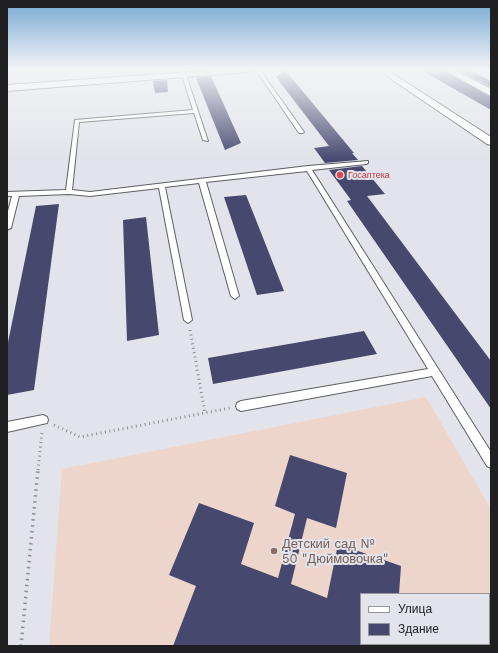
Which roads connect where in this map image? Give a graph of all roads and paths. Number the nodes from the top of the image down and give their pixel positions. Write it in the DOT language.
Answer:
graph roads {
  1 [pos="192,100"];
  2 [pos="279,100"];
  3 [pos="428,100"];
  4 [pos="196,111"];
  5 [pos="300,132"];
  6 [pos="206,140"];
  7 [pos="491,142"];
  8 [pos="366,162"];
  9 [pos="308,168"];
  10 [pos="202,181"];
  11 [pos="162,186"];
  12 [pos="69,192"];
  13 [pos="16,193"];
  14 [pos="7,194"];
  15 [pos="7,228"];
  16 [pos="235,296"];
  17 [pos="188,320"];
  18 [pos="434,372"];
  19 [pos="241,406"];
  20 [pos="205,413"];
  21 [pos="43,420"];
  22 [pos="7,427"];
  23 [pos="491,462"];
  24 [pos="21,646"];
  1 -- 4 [label="lane"];
  2 -- 5 [label="lane"];
  3 -- 7 [label="street"];
  4 -- 6 [label="lane"];
  4 -- 12 [label="lane"];
  8 -- 9 [label="lane"];
  9 -- 10 [label="lane"];
  9 -- 18 [label="lane"];
  10 -- 11 [label="lane"];
  10 -- 16 [label="lane"];
  11 -- 12 [label="lane"];
  11 -- 17 [label="lane"];
  12 -- 13 [label="lane"];
  13 -- 14 [label="lane"];
  13 -- 15 [label="lane"];
  17 -- 20 [label="path"];
  18 -- 19 [label="lane"];
  18 -- 23 [label="lane"];
  19 -- 20 [label="path"];
  20 -- 21 [label="path"];
  21 -- 22 [label="lane"];
  21 -- 24 [label="path"];
}
